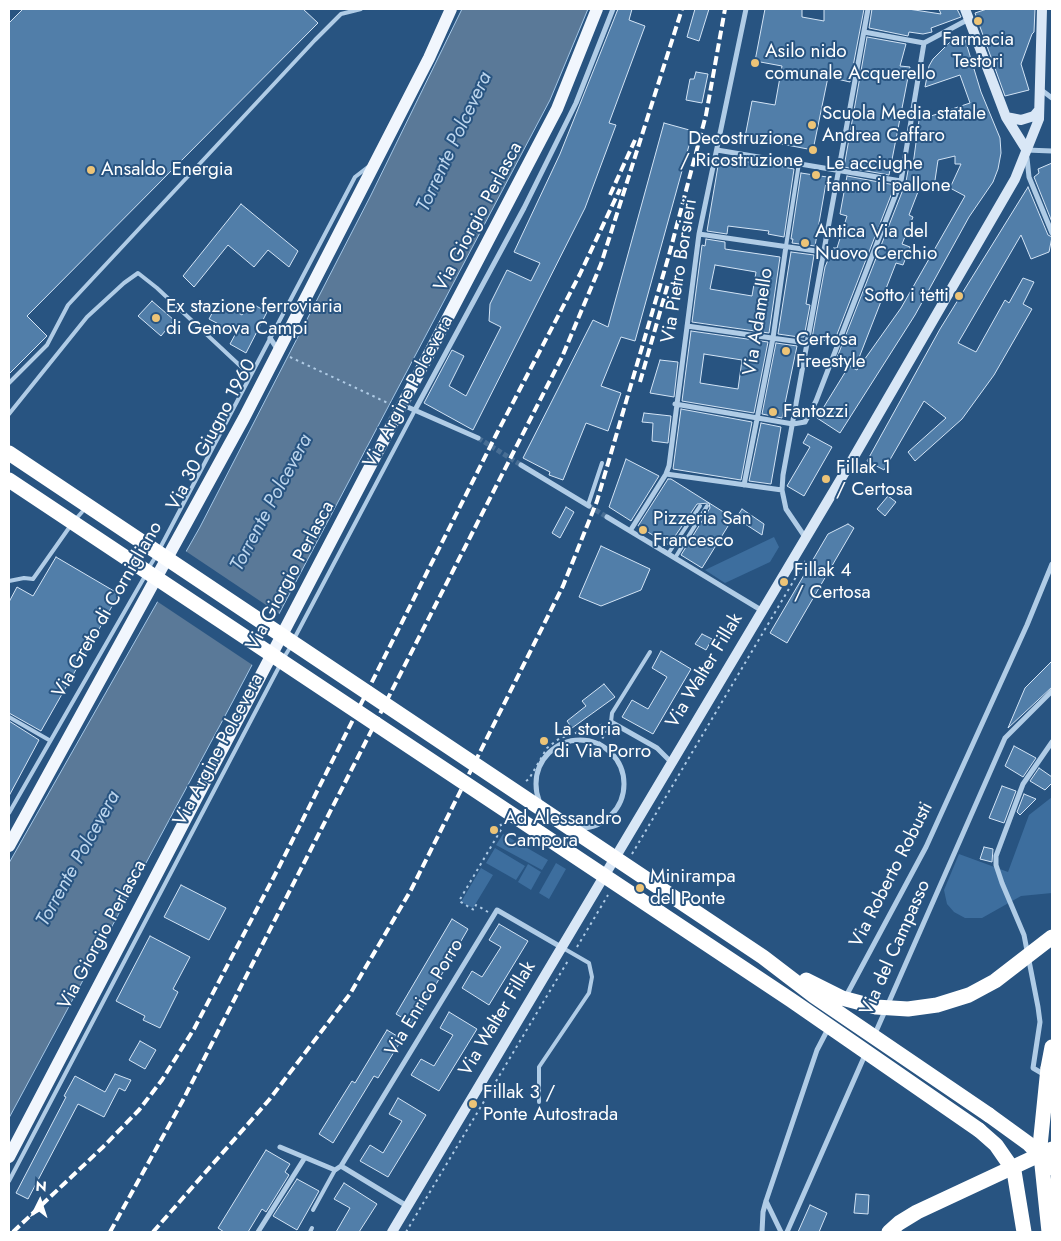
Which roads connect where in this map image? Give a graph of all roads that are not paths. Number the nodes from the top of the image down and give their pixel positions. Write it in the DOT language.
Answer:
graph roads {
  1 [pos="361,9"];
  2 [pos="451,9"];
  3 [pos="597,9"];
  4 [pos="613,9"];
  5 [pos="746,9"];
  6 [pos="868,9"];
  7 [pos="965,9"];
  8 [pos="1042,9"];
  9 [pos="969,19"];
  10 [pos="864,32"];
  11 [pos="924,43"];
  12 [pos="1039,89"];
  13 [pos="1052,98"];
  14 [pos="1039,110"];
  15 [pos="1006,117"];
  16 [pos="1026,149"];
  17 [pos="717,150"];
  18 [pos="1052,151"];
  19 [pos="376,160"];
  20 [pos="799,163"];
  21 [pos="837,171"];
  22 [pos="901,181"];
  23 [pos="1052,233"];
  24 [pos="699,234"];
  25 [pos="786,246"];
  26 [pos="823,252"];
  27 [pos="687,326"];
  28 [pos="270,338"];
  29 [pos="773,338"];
  30 [pos="807,343"];
  31 [pos="282,353"];
  32 [pos="250,375"];
  33 [pos="9,383"];
  34 [pos="676,404"];
  35 [pos="397,405"];
  36 [pos="415,410"];
  37 [pos="9,414"];
  38 [pos="757,416"];
  39 [pos="793,424"];
  40 [pos="478,438"];
  41 [pos="9,453"];
  42 [pos="602,463"];
  43 [pos="521,465"];
  44 [pos="666,474"];
  45 [pos="9,480"];
  46 [pos="744,485"];
  47 [pos="782,490"];
  48 [pos="588,505"];
  49 [pos="700,506"];
  50 [pos="708,506"];
  51 [pos="82,512"];
  52 [pos="608,517"];
  53 [pos="630,531"];
  54 [pos="805,537"];
  55 [pos="668,554"];
  56 [pos="675,558"];
  57 [pos="1052,564"];
  58 [pos="9,580"];
  59 [pos="762,610"];
  60 [pos="650,652"];
  61 [pos="1052,691"];
  62 [pos="9,717"];
  63 [pos="611,722"];
  64 [pos="49,740"];
  65 [pos="1052,742"];
  66 [pos="599,744"];
  67 [pos="671,762"];
  68 [pos="9,813"];
  69 [pos="9,846"];
  70 [pos="1052,937"];
  71 [pos="561,947"];
  72 [pos="763,958"];
  73 [pos="836,1016"];
  74 [pos="831,1024"];
  75 [pos="1052,1047"];
  76 [pos="1050,1073"];
  77 [pos="539,1102"];
  78 [pos="280,1147"];
  79 [pos="1052,1149"];
  80 [pos="9,1157"];
  81 [pos="304,1158"];
  82 [pos="341,1166"];
  83 [pos="1052,1168"];
  84 [pos="335,1170"];
  85 [pos="9,1181"];
  86 [pos="766,1201"];
  87 [pos="408,1206"];
  88 [pos="313,1210"];
  89 [pos="258,1232"];
  90 [pos="392,1232"];
  91 [pos="762,1232"];
  92 [pos="780,1232"];
  93 [pos="788,1232"];
  94 [pos="889,1232"];
  95 [pos="1024,1232"];
  96 [pos="1049,1232"];
  1 -- 33 [label="lane"];
  2 -- 19 [label="main road, Via 30 Giugno 1960"];
  3 -- 35 [label="main road, Via Giorgio Perlasca"];
  4 -- 36 [label="street, Via Argine Polcevera"];
  5 -- 17 [label="street, Via Pietro Borsieri"];
  6 -- 10 [label="street"];
  7 -- 9 [label="main road"];
  8 -- 12 [label="main road, Via Walter Fillak"];
  9 -- 11 [label="street"];
  9 -- 15 [label="main road"];
  10 -- 11 [label="street"];
  10 -- 21 [label="street"];
  11 -- 22 [label="street"];
  12 -- 13 [label="street"];
  12 -- 14 [label="main road, Via Walter Fillak"];
  14 -- 15 [label="main road"];
  14 -- 16 [label="main road, Via Walter Fillak"];
  15 -- 16 [label="main road"];
  16 -- 18 [label="street"];
  16 -- 23 [label="street"];
  16 -- 54 [label="main road, Via Walter Fillak"];
  17 -- 20 [label="street"];
  17 -- 24 [label="street, Via Pietro Borsieri"];
  19 -- 28 [label="lane, Via Greto di Cornigliano"];
  19 -- 31 [label="main road, Via 30 Giugno 1960"];
  20 -- 21 [label="street"];
  20 -- 25 [label="lane, Via Adamello"];
  21 -- 22 [label="street"];
  21 -- 26 [label="street"];
  22 -- 39 [label="street"];
  24 -- 25 [label="street"];
  24 -- 27 [label="street, Via Pietro Borsieri"];
  25 -- 26 [label="street"];
  25 -- 29 [label="street, Via Adamello"];
  26 -- 30 [label="street"];
  27 -- 29 [label="street"];
  27 -- 34 [label="street, Via Pietro Borsieri"];
  28 -- 31 [label="street"];
  28 -- 32 [label="lane, Via Greto di Cornigliano"];
  29 -- 30 [label="street"];
  29 -- 38 [label="street, Via Adamello"];
  30 -- 39 [label="street"];
  31 -- 69 [label="main road, Via 30 Giugno 1960"];
  32 -- 37 [label="lane"];
  32 -- 64 [label="lane, Via Greto di Cornigliano"];
  34 -- 38 [label="street"];
  34 -- 44 [label="street, Via Pietro Borsieri"];
  35 -- 36 [label="street"];
  35 -- 80 [label="main road, Via Giorgio Perlasca"];
  36 -- 40 [label="street"];
  36 -- 85 [label="lane, Via Argine Polcevera"];
  38 -- 39 [label="street"];
  38 -- 46 [label="street, Via Adamello"];
  39 -- 47 [label="street"];
  41 -- 72 [label="highway, bridge"];
  42 -- 48 [label="lane"];
  43 -- 48 [label="street"];
  44 -- 46 [label="street"];
  44 -- 53 [label="street, Via Pietro Borsieri"];
  45 -- 95 [label="highway, bridge"];
  46 -- 47 [label="street"];
  47 -- 54 [label="street"];
  49 -- 55 [label="lane"];
  50 -- 56 [label="lane"];
  51 -- 58 [label="lane"];
  52 -- 53 [label="street"];
  53 -- 55 [label="street"];
  54 -- 59 [label="main road, Via Walter Fillak"];
  55 -- 56 [label="street"];
  56 -- 59 [label="street"];
  57 -- 73 [label="street, Via Roberto Robusti"];
  59 -- 67 [label="main road, Via Walter Fillak"];
  60 -- 63 [label="lane"];
  61 -- 93 [label="street, Via del Campasso"];
  62 -- 64 [label="lane"];
  63 -- 67 [label="street"];
  64 -- 68 [label="lane, Via Greto di Cornigliano"];
  65 -- 76 [label="street"];
  66 -- 66 [label="street"];
  67 -- 71 [label="main road, Via Walter Fillak"];
  70 -- 72 [label="highway, bridge"];
  71 -- 77 [label="lane"];
  71 -- 82 [label="street, Via Enrico Porro"];
  71 -- 87 [label="main road, Via Walter Fillak"];
  72 -- 83 [label="highway, bridge"];
  74 -- 86 [label="street"];
  75 -- 76 [label="highway"];
  76 -- 96 [label="highway, bridge"];
  78 -- 81 [label="street"];
  79 -- 94 [label="highway, bridge"];
  81 -- 84 [label="street"];
  81 -- 89 [label="street"];
  82 -- 84 [label="street"];
  82 -- 87 [label="street"];
  84 -- 88 [label="lane"];
  86 -- 91 [label="street"];
  86 -- 92 [label="street"];
  87 -- 90 [label="main road, Via Walter Fillak"];
}
